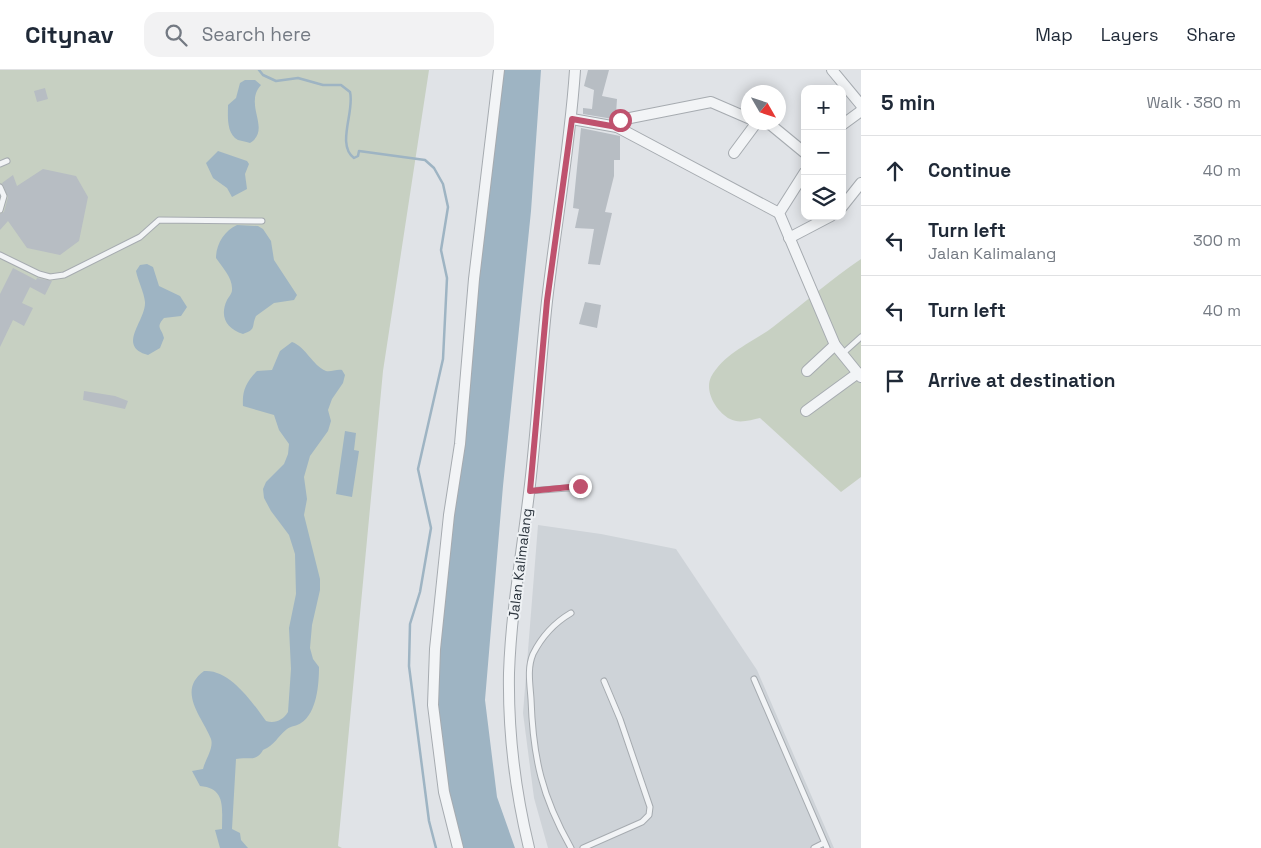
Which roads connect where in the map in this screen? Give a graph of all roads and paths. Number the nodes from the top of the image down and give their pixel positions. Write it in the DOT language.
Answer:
graph roads {
  1 [pos="499,70"];
  2 [pos="575,70"];
  3 [pos="832,70"];
  4 [pos="861,105"];
  5 [pos="861,111"];
  6 [pos="741,115"];
  7 [pos="572,119"];
  8 [pos="846,122"];
  9 [pos="617,127"];
  10 [pos="751,130"];
  11 [pos="777,130"];
  12 [pos="801,150"];
  13 [pos="734,153"];
  14 [pos="7,161"];
  15 [pos="0,164"];
  16 [pos="803,175"];
  17 [pos="861,184"];
  18 [pos="0,187"];
  19 [pos="846,202"];
  20 [pos="0,210"];
  21 [pos="779,213"];
  22 [pos="823,220"];
  23 [pos="262,221"];
  24 [pos="789,238"];
  25 [pos="0,255"];
  26 [pos="861,336"];
  27 [pos="835,345"];
  28 [pos="841,355"];
  29 [pos="807,371"];
  30 [pos="859,375"];
  31 [pos="806,411"];
  32 [pos="580,486"];
  33 [pos="530,491"];
  34 [pos="571,613"];
  35 [pos="754,679"];
  36 [pos="604,682"];
  37 [pos="825,845"];
  38 [pos="458,848"];
  39 [pos="529,848"];
  40 [pos="571,848"];
  41 [pos="583,848"];
  42 [pos="814,848"];
  1 -- 38 [label="street"];
  2 -- 7 [label="street, Jalan Kalimalang"];
  3 -- 4 [label="street"];
  5 -- 8 [label="street"];
  6 -- 9 [label="street"];
  7 -- 9 [label="street"];
  7 -- 33 [label="street, Jalan Kalimalang"];
  9 -- 21 [label="street"];
  10 -- 13 [label="street"];
  11 -- 12 [label="street"];
  14 -- 15 [label="lane"];
  16 -- 21 [label="street"];
  17 -- 19 [label="street"];
  18 -- 20 [label="lane"];
  21 -- 24 [label="street"];
  22 -- 24 [label="street"];
  23 -- 25 [label="lane"];
  24 -- 27 [label="street"];
  26 -- 28 [label="lane"];
  27 -- 28 [label="street"];
  27 -- 29 [label="street"];
  28 -- 30 [label="street"];
  30 -- 31 [label="street"];
  32 -- 33 [label="lane"];
  33 -- 39 [label="street, Jalan Kalimalang"];
  34 -- 40 [label="lane"];
  35 -- 37 [label="lane"];
  36 -- 41 [label="lane"];
  37 -- 42 [label="lane"];
}
